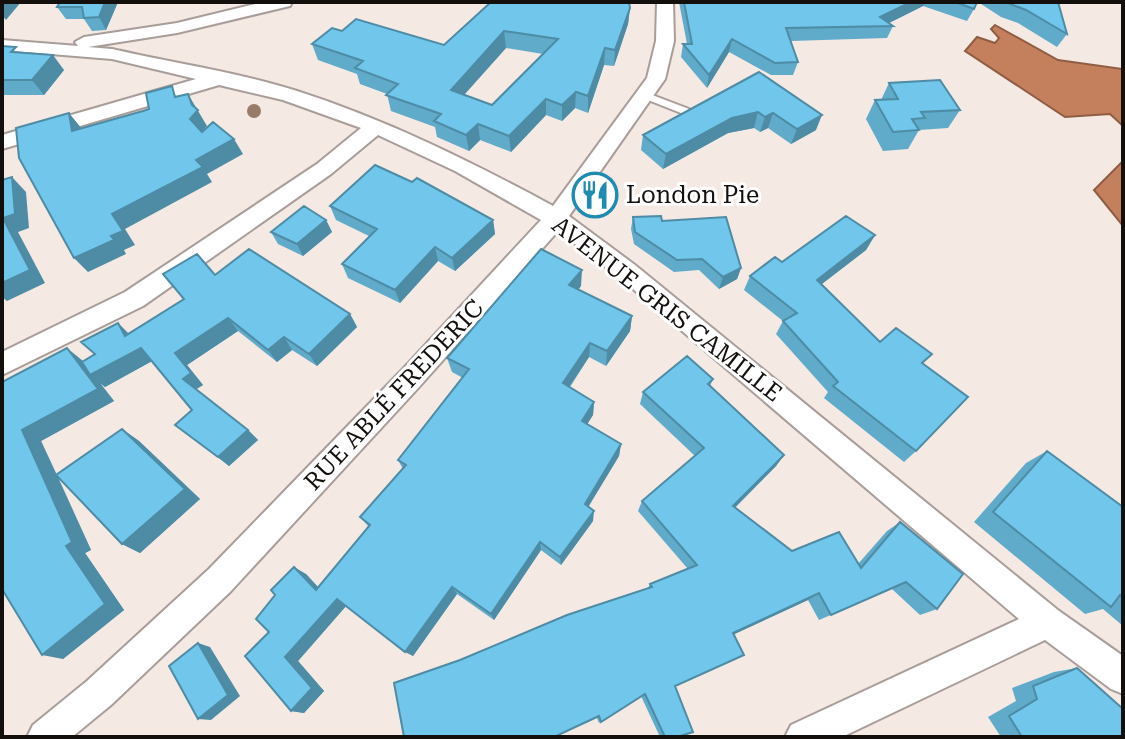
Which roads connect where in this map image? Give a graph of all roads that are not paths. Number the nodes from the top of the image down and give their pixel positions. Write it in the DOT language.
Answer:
graph roads {
  1 [pos="284,2"];
  2 [pos="665,2"];
  3 [pos="2,45"];
  4 [pos="43,48"];
  5 [pos="220,78"];
  6 [pos="647,96"];
  7 [pos="685,111"];
  8 [pos="376,126"];
  9 [pos="2,142"];
  10 [pos="556,218"];
  11 [pos="2,364"];
  12 [pos="1048,622"];
  13 [pos="1123,677"];
  14 [pos="45,737"];
  15 [pos="803,737"];
  1 -- 4 [label="street"];
  2 -- 6 [label="street, RUE ABLÉ FREDERIC"];
  3 -- 4 [label="street, AVENUE GRIS CAMILLE"];
  4 -- 5 [label="street, AVENUE GRIS CAMILLE"];
  5 -- 8 [label="street, AVENUE GRIS CAMILLE"];
  5 -- 9 [label="street"];
  6 -- 7 [label="lane"];
  6 -- 10 [label="street, RUE ABLÉ FREDERIC"];
  8 -- 10 [label="street, AVENUE GRIS CAMILLE"];
  8 -- 11 [label="street"];
  10 -- 12 [label="street, AVENUE GRIS CAMILLE"];
  10 -- 14 [label="street, RUE ABLÉ FREDERIC"];
  12 -- 13 [label="street, AVENUE GRIS CAMILLE"];
  12 -- 15 [label="street"];
}
